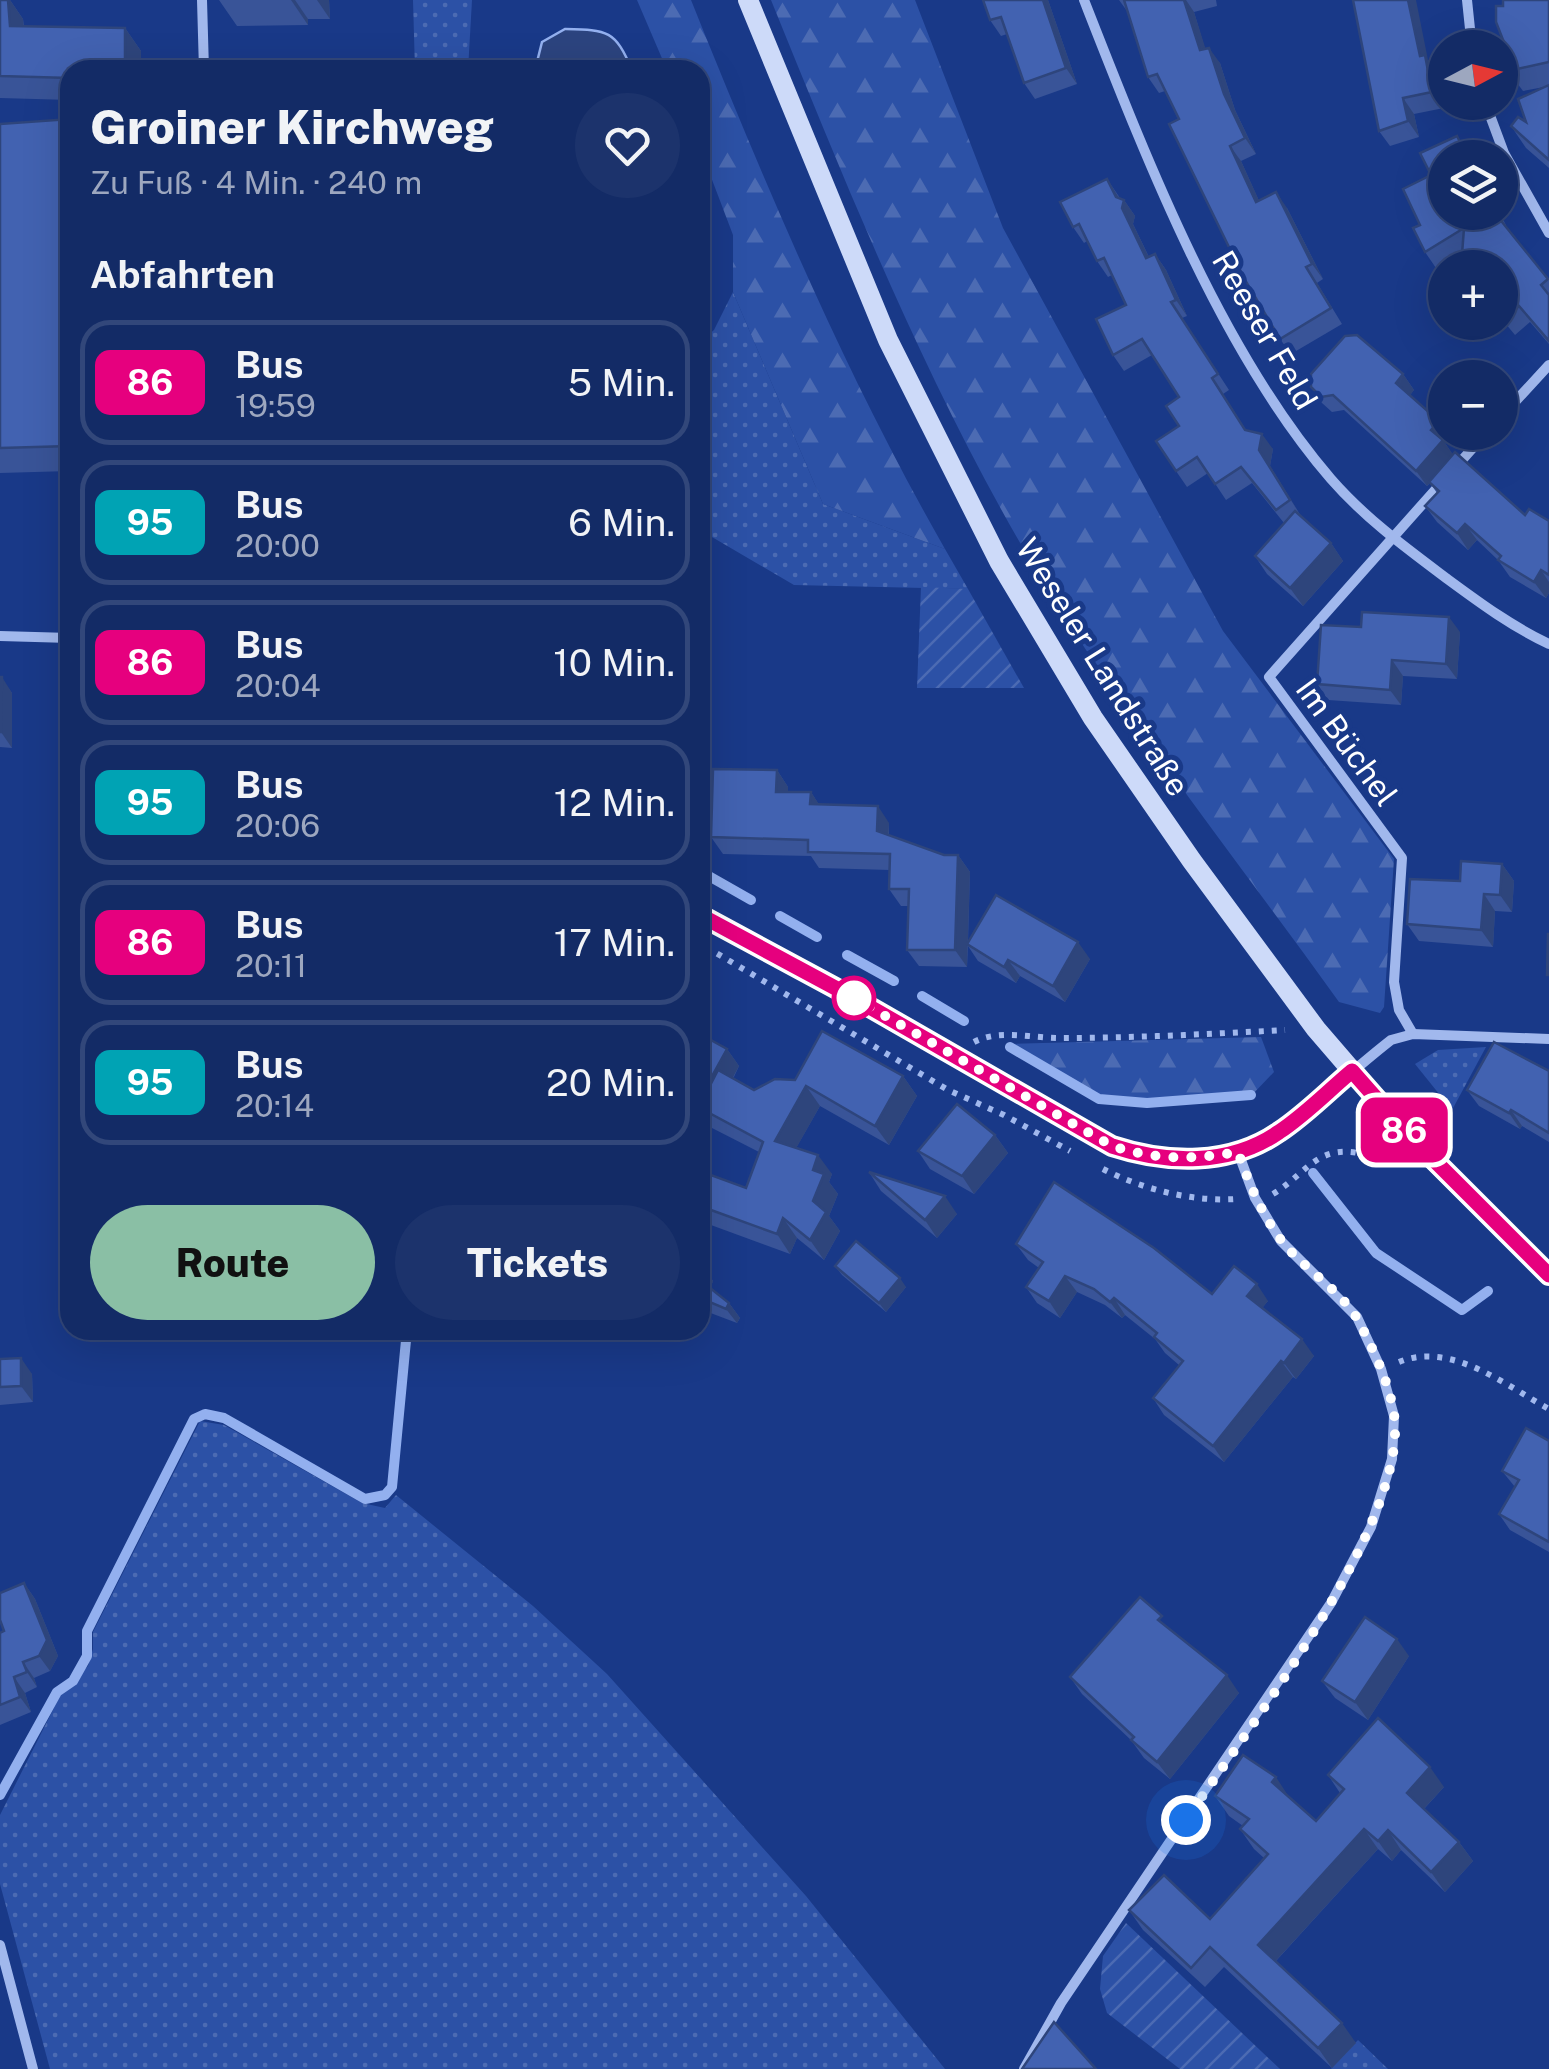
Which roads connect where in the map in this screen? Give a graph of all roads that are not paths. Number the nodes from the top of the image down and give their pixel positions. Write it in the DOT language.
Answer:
graph roads {
  1 [pos="202,0"];
  2 [pos="748,0"];
  3 [pos="1084,0"];
  4 [pos="1467,0"];
  5 [pos="1470,30"];
  6 [pos="204,60"];
  7 [pos="1492,120"];
  8 [pos="1549,232"];
  9 [pos="1549,365"];
  10 [pos="1518,399"];
  11 [pos="1471,450"];
  12 [pos="1392,538"];
  13 [pos="0,636"];
  14 [pos="60,638"];
  15 [pos="1549,644"];
  16 [pos="710,920"];
  17 [pos="1413,1034"];
  18 [pos="1549,1039"];
  19 [pos="1352,1071"];
  20 [pos="1238,1152"];
  21 [pos="1549,1275"];
  22 [pos="0,1945"];
  23 [pos="33,2069"];
  24 [pos="1024,2069"];
  1 -- 6 [label="street"];
  2 -- 19 [label="main road, Weseler Landstraße"];
  3 -- 12 [label="street, Reeser Feld"];
  4 -- 5 [label="street"];
  7 -- 8 [label="street"];
  9 -- 10 [label="street"];
  11 -- 12 [label="street, Im Büchel"];
  12 -- 15 [label="street, Reeser Feld"];
  12 -- 17 [label="street, Im Büchel"];
  13 -- 14 [label="street"];
  16 -- 20 [label="street"];
  17 -- 18 [label="street"];
  17 -- 19 [label="street"];
  19 -- 20 [label="street"];
  19 -- 21 [label="main road, Weseler Landstraße"];
  20 -- 24 [label="street"];
  22 -- 23 [label="street"];
}
